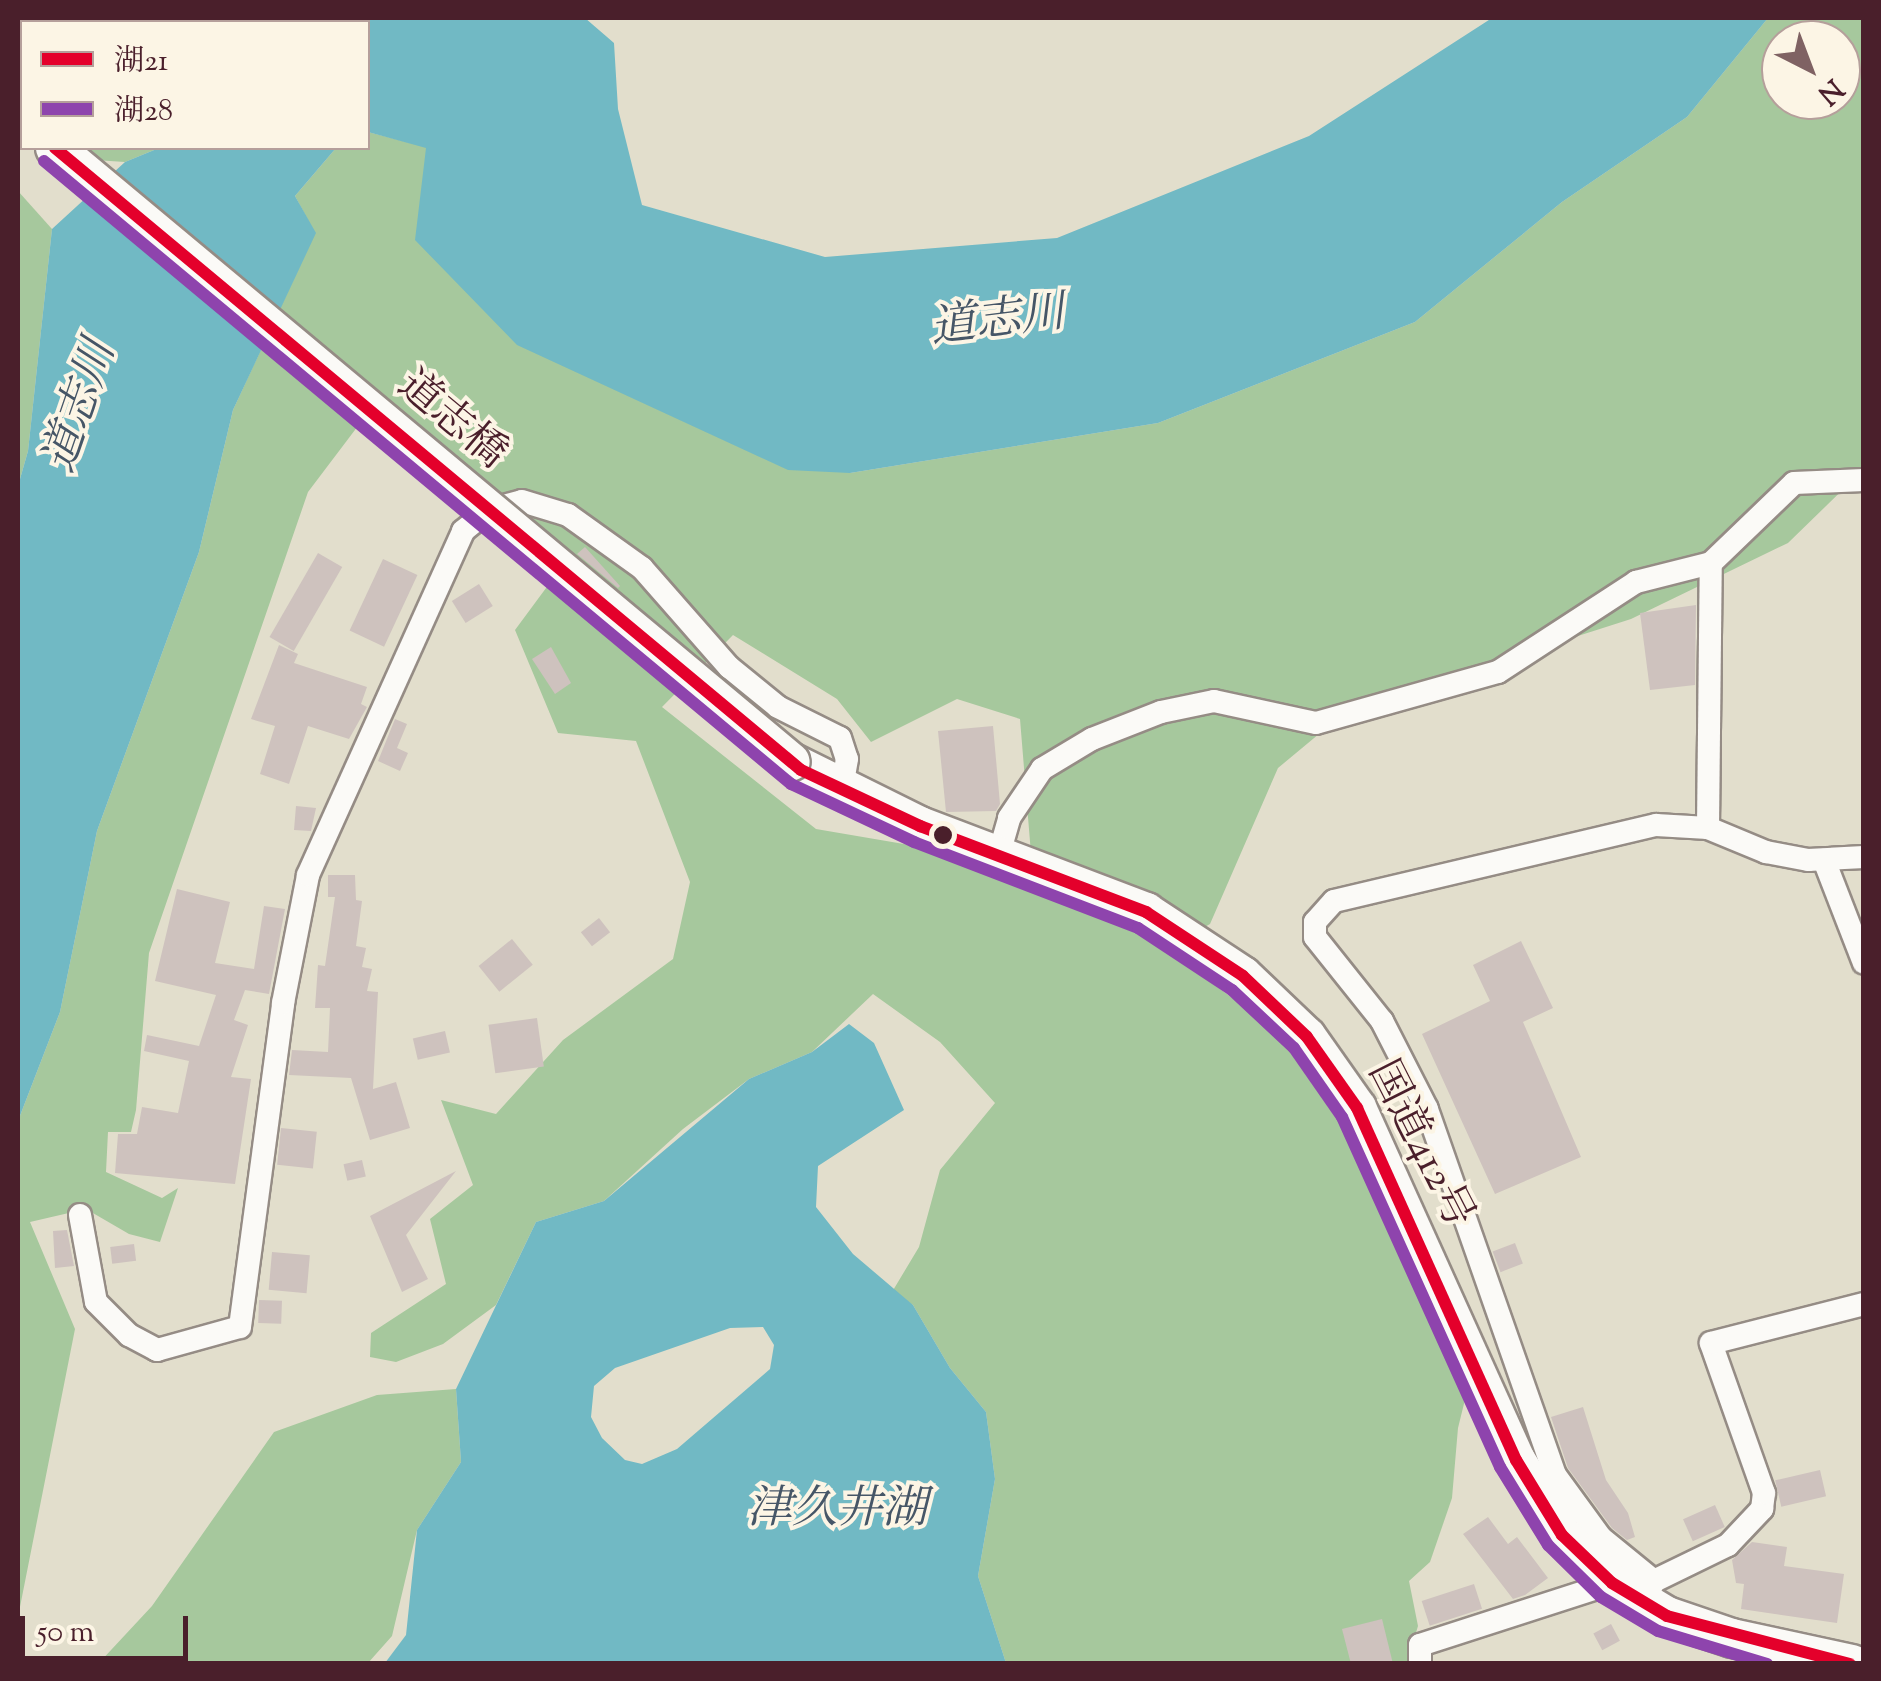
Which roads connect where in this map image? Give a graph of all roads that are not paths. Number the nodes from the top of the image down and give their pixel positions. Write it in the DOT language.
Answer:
graph roads {
  1 [pos="56,150"];
  2 [pos="1864,480"];
  3 [pos="1712,563"];
  4 [pos="791,762"];
  5 [pos="841,792"];
  6 [pos="1708,828"];
  7 [pos="999,854"];
  8 [pos="1864,857"];
  9 [pos="1824,860"];
  10 [pos="1864,962"];
  11 [pos="80,1216"];
  12 [pos="1864,1304"];
  13 [pos="1636,1589"];
  14 [pos="1420,1664"];
  15 [pos="1852,1664"];
  1 -- 4 [label="highway, 道志橋, bridge"];
  2 -- 3 [label="street"];
  3 -- 6 [label="street"];
  3 -- 7 [label="street"];
  4 -- 5 [label="highway, 国道412号"];
  5 -- 7 [label="highway, 国道412号"];
  5 -- 11 [label="street"];
  6 -- 9 [label="street"];
  6 -- 13 [label="street"];
  7 -- 13 [label="highway, 国道412号"];
  8 -- 9 [label="street"];
  9 -- 10 [label="street"];
  12 -- 13 [label="street"];
  13 -- 14 [label="street"];
  13 -- 15 [label="highway, 国道412号"];
}
